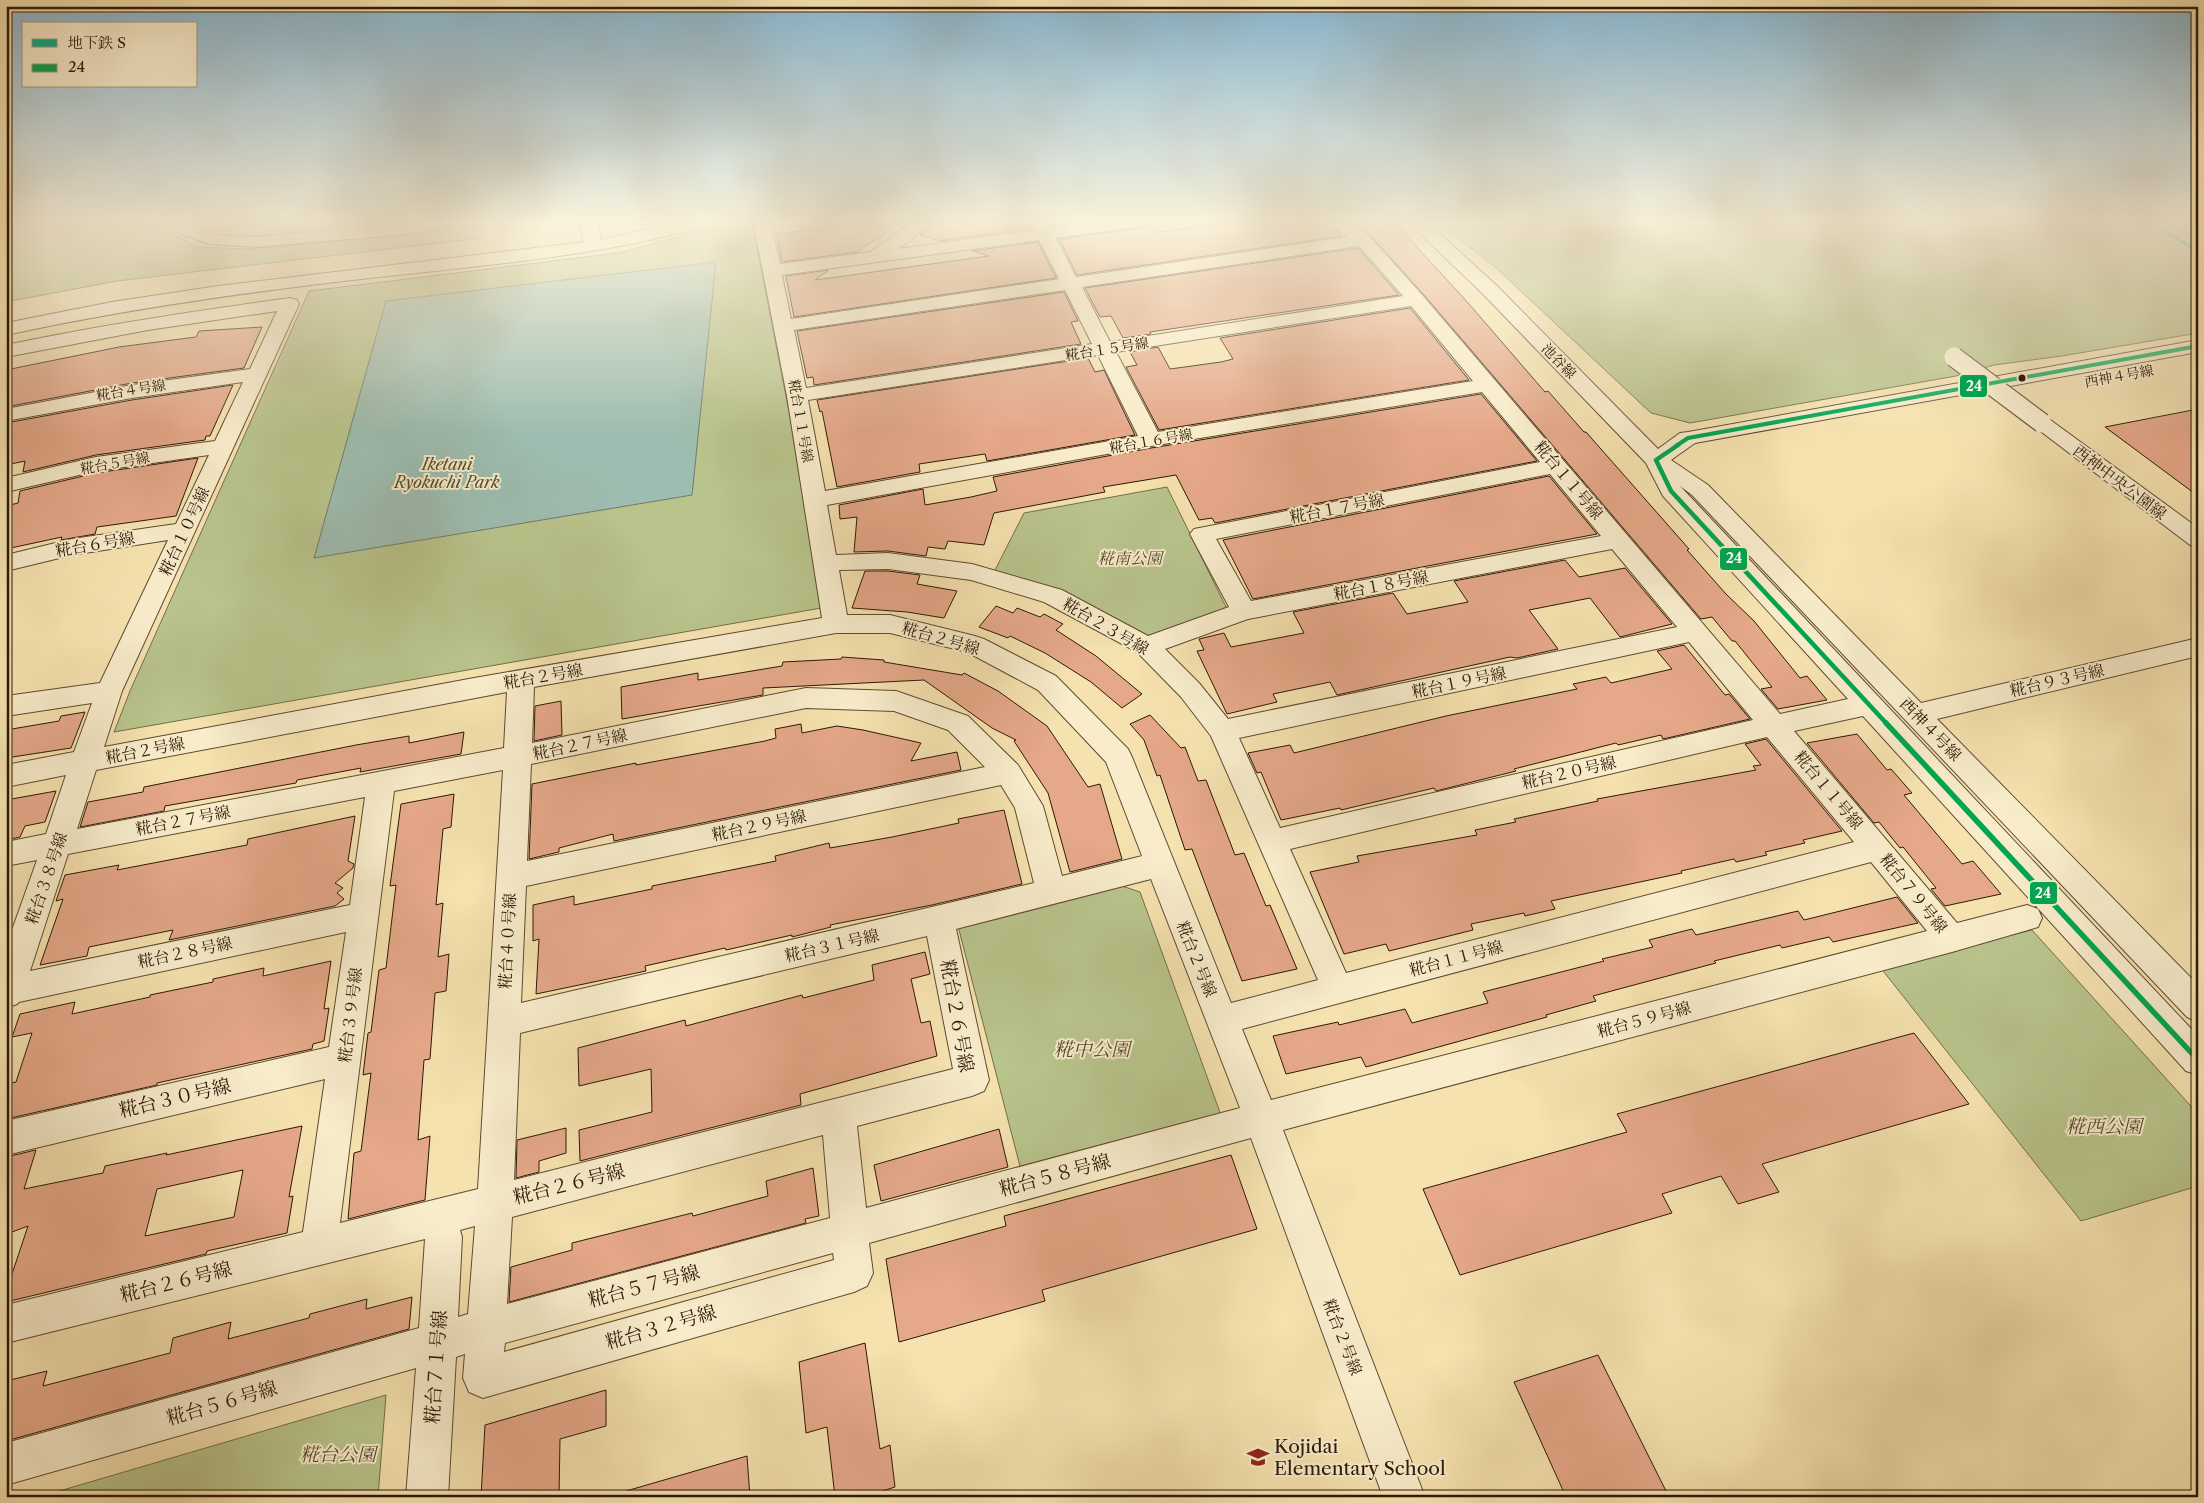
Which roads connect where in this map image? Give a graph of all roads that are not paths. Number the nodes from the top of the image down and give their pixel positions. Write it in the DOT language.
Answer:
graph roads {
  1 [pos="143,292"];
  2 [pos="207,292"];
  3 [pos="776,292"];
  4 [pos="1014,292"];
  5 [pos="1074,292"];
  6 [pos="1409,292"];
  7 [pos="1493,292"];
  8 [pos="1416,300"];
  9 [pos="6,319"];
  10 [pos="783,326"];
  11 [pos="6,329"];
  12 [pos="2198,346"];
  13 [pos="1104,350"];
  14 [pos="6,352"];
  15 [pos="1954,357"];
  16 [pos="2198,362"];
  17 [pos="258,374"];
  18 [pos="1488,384"];
  19 [pos="797,396"];
  20 [pos="6,415"];
  21 [pos="1151,440"];
  22 [pos="224,446"];
  23 [pos="1656,460"];
  24 [pos="1557,466"];
  25 [pos="6,485"];
  26 [pos="815,500"];
  27 [pos="184,530"];
  28 [pos="1619,540"];
  29 [pos="2198,540"];
  30 [pos="6,563"];
  31 [pos="825,563"];
  32 [pos="1244,611"];
  33 [pos="836,624"];
  34 [pos="1697,632"];
  35 [pos="1146,646"];
  36 [pos="2198,647"];
  37 [pos="521,680"];
  38 [pos="109,691"];
  39 [pos="6,706"];
  40 [pos="1868,706"];
  41 [pos="1916,714"];
  42 [pos="1774,724"];
  43 [pos="1222,731"];
  44 [pos="516,757"];
  45 [pos="84,762"];
  46 [pos="1008,773"];
  47 [pos="6,776"];
  48 [pos="381,783"];
  49 [pos="1271,842"];
  50 [pos="59,843"];
  51 [pos="1877,848"];
  52 [pos="6,854"];
  53 [pos="1160,864"];
  54 [pos="510,878"];
  55 [pos="1051,892"];
  56 [pos="363,915"];
  57 [pos="2027,918"];
  58 [pos="939,920"];
  59 [pos="1952,939"];
  60 [pos="1338,990"];
  61 [pos="7,991"];
  62 [pos="2198,1007"];
  63 [pos="1222,1020"];
  64 [pos="503,1022"];
  65 [pos="344,1059"];
  66 [pos="2198,1060"];
  67 [pos="838,1114"];
  68 [pos="1261,1119"];
  69 [pos="6,1138"];
  70 [pos="495,1203"];
  71 [pos="850,1231"];
  72 [pos="444,1237"];
  73 [pos="319,1247"];
  74 [pos="6,1324"];
  75 [pos="486,1329"];
  76 [pos="438,1342"];
  77 [pos="6,1464"];
  78 [pos="427,1497"];
  79 [pos="1404,1497"];
  1 -- 9 [label="street"];
  2 -- 11 [label="street"];
  3 -- 10 [label="street, 糀台１１号線"];
  4 -- 10 [label="street"];
  5 -- 13 [label="street"];
  6 -- 8 [label="street, 糀台１１号線"];
  7 -- 23 [label="street, 池谷線"];
  8 -- 13 [label="street, 糀台１５号線"];
  8 -- 18 [label="street, 糀台１１号線"];
  10 -- 19 [label="street, 糀台１１号線"];
  12 -- 23 [label="street, 西神４号線"];
  13 -- 19 [label="street, 糀台１５号線"];
  13 -- 21 [label="street"];
  14 -- 17 [label="street, 糀台１０号線"];
  15 -- 29 [label="street, 西神中央公園線, bridge"];
  16 -- 23 [label="street, 西神４号線"];
  17 -- 20 [label="street, 糀台４号線"];
  17 -- 22 [label="street, 糀台１０号線"];
  18 -- 21 [label="street, 糀台１６号線"];
  18 -- 24 [label="street, 糀台１１号線"];
  19 -- 26 [label="street, 糀台１１号線"];
  21 -- 26 [label="street, 糀台１６号線"];
  22 -- 25 [label="street, 糀台５号線"];
  22 -- 27 [label="street, 糀台１０号線"];
  23 -- 40 [label="street, 西神４号線"];
  23 -- 41 [label="street, 西神４号線"];
  24 -- 28 [label="street, 糀台１１号線"];
  24 -- 32 [label="street, 糀台１７号線"];
  26 -- 31 [label="street, 糀台１１号線"];
  27 -- 30 [label="street, 糀台６号線"];
  27 -- 38 [label="street, 糀台１０号線"];
  28 -- 32 [label="street, 糀台１８号線"];
  28 -- 34 [label="street, 糀台１１号線"];
  31 -- 33 [label="street, 糀台１１号線"];
  31 -- 35 [label="street, 糀台２３号線"];
  32 -- 35 [label="street, 糀台１８号線"];
  33 -- 37 [label="street, 糀台２号線"];
  33 -- 53 [label="street, 糀台２号線"];
  34 -- 42 [label="street, 糀台１１号線"];
  34 -- 43 [label="street, 糀台１９号線"];
  35 -- 43 [label="street, 糀台２３号線"];
  36 -- 41 [label="street, 糀台９３号線"];
  37 -- 44 [label="street, 糀台４０号線"];
  37 -- 45 [label="street, 糀台２号線"];
  38 -- 39 [label="street"];
  38 -- 45 [label="street, 糀台１０号線"];
  40 -- 42 [label="street, 糀台２０号線"];
  40 -- 66 [label="street, 西神４号線"];
  41 -- 62 [label="street, 西神４号線"];
  42 -- 49 [label="street, 糀台２０号線"];
  42 -- 51 [label="street, 糀台１１号線"];
  43 -- 49 [label="street, 糀台２３号線"];
  44 -- 46 [label="street, 糀台２７号線"];
  44 -- 48 [label="street, 糀台２７号線"];
  44 -- 54 [label="street, 糀台４０号線"];
  45 -- 47 [label="street, 糀台２号線"];
  45 -- 50 [label="street, 糀台３８号線"];
  46 -- 54 [label="street, 糀台２９号線"];
  46 -- 55 [label="street, 糀台２７号線"];
  48 -- 50 [label="street, 糀台２７号線"];
  48 -- 56 [label="street, 糀台３９号線"];
  49 -- 60 [label="street, 糀台２３号線"];
  50 -- 52 [label="street, 糀台２７号線"];
  50 -- 61 [label="street, 糀台３８号線"];
  51 -- 59 [label="street, 糀台７９号線"];
  51 -- 60 [label="street, 糀台１１号線"];
  53 -- 55 [label="street, 糀台３１号線"];
  53 -- 63 [label="street, 糀台２号線"];
  54 -- 64 [label="street, 糀台４０号線"];
  55 -- 58 [label="street, 糀台３１号線"];
  56 -- 61 [label="street, 糀台２８号線"];
  56 -- 65 [label="street, 糀台３９号線"];
  57 -- 59 [label="street, 糀台５９号線"];
  58 -- 64 [label="street, 糀台３１号線"];
  58 -- 67 [label="street, 糀台２６号線"];
  59 -- 68 [label="street, 糀台５９号線"];
  60 -- 63 [label="street, 糀台１１号線"];
  63 -- 68 [label="street, 糀台２号線"];
  64 -- 70 [label="street, 糀台４０号線"];
  65 -- 69 [label="street, 糀台３０号線"];
  65 -- 73 [label="street, 糀台３９号線"];
  67 -- 70 [label="street, 糀台２６号線"];
  67 -- 71 [label="street, 糀台３２号線"];
  68 -- 71 [label="street, 糀台５８号線"];
  68 -- 79 [label="street, 糀台２号線"];
  70 -- 73 [label="street, 糀台２６号線"];
  70 -- 75 [label="street, 糀台３２号線"];
  71 -- 75 [label="street, 糀台５７号線"];
  71 -- 75 [label="street, 糀台３２号線"];
  72 -- 76 [label="street, 糀台７１号線"];
  73 -- 74 [label="street, 糀台２６号線"];
  75 -- 76 [label="street, 糀台５７号線"];
  76 -- 77 [label="street, 糀台５６号線"];
  76 -- 78 [label="street, 糀台７１号線"];
}
